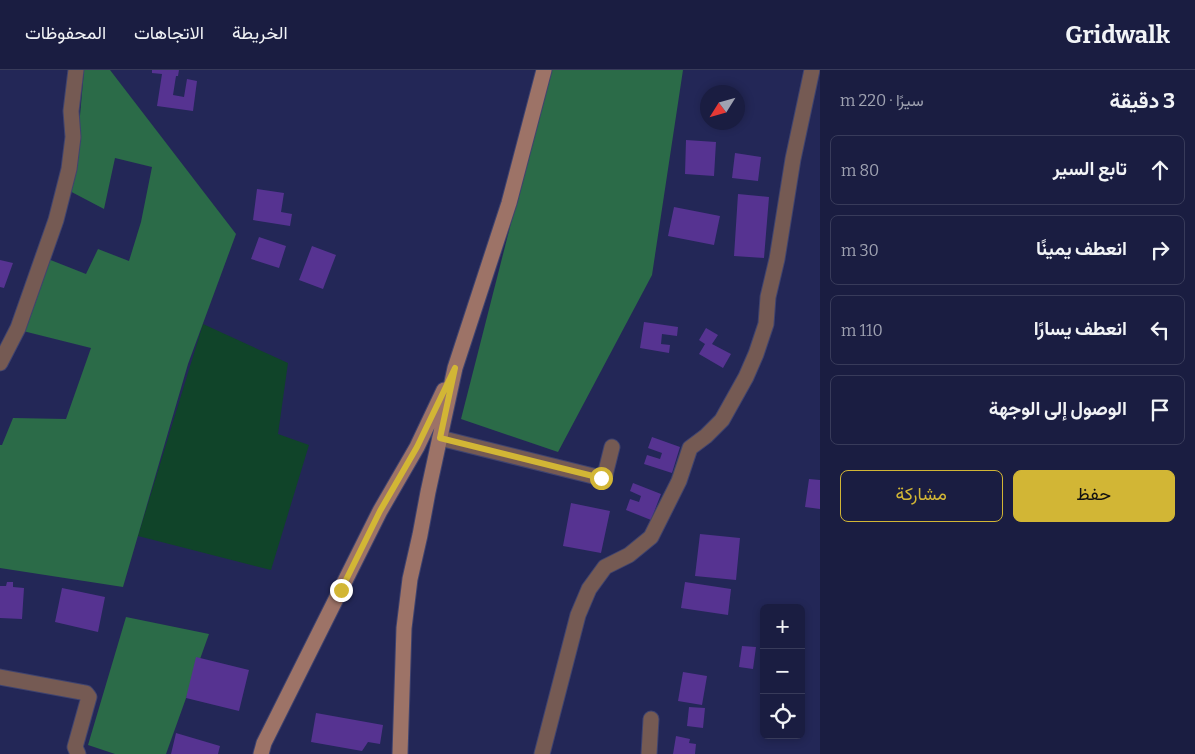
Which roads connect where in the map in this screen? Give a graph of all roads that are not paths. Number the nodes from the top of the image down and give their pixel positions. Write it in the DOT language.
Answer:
graph roads {
  1 [pos="76,70"];
  2 [pos="544,70"];
  3 [pos="812,70"];
  4 [pos="0,363"];
  5 [pos="455,368"];
  6 [pos="440,438"];
  7 [pos="612,447"];
  8 [pos="0,677"];
  9 [pos="651,719"];
  10 [pos="78,754"];
  11 [pos="261,754"];
  12 [pos="400,754"];
  13 [pos="542,754"];
  14 [pos="649,754"];
  1 -- 4 [label="street"];
  2 -- 5 [label="street"];
  3 -- 13 [label="street"];
  5 -- 6 [label="street"];
  5 -- 11 [label="street"];
  6 -- 7 [label="street"];
  6 -- 12 [label="street"];
  8 -- 10 [label="street"];
  9 -- 14 [label="street"];
}
